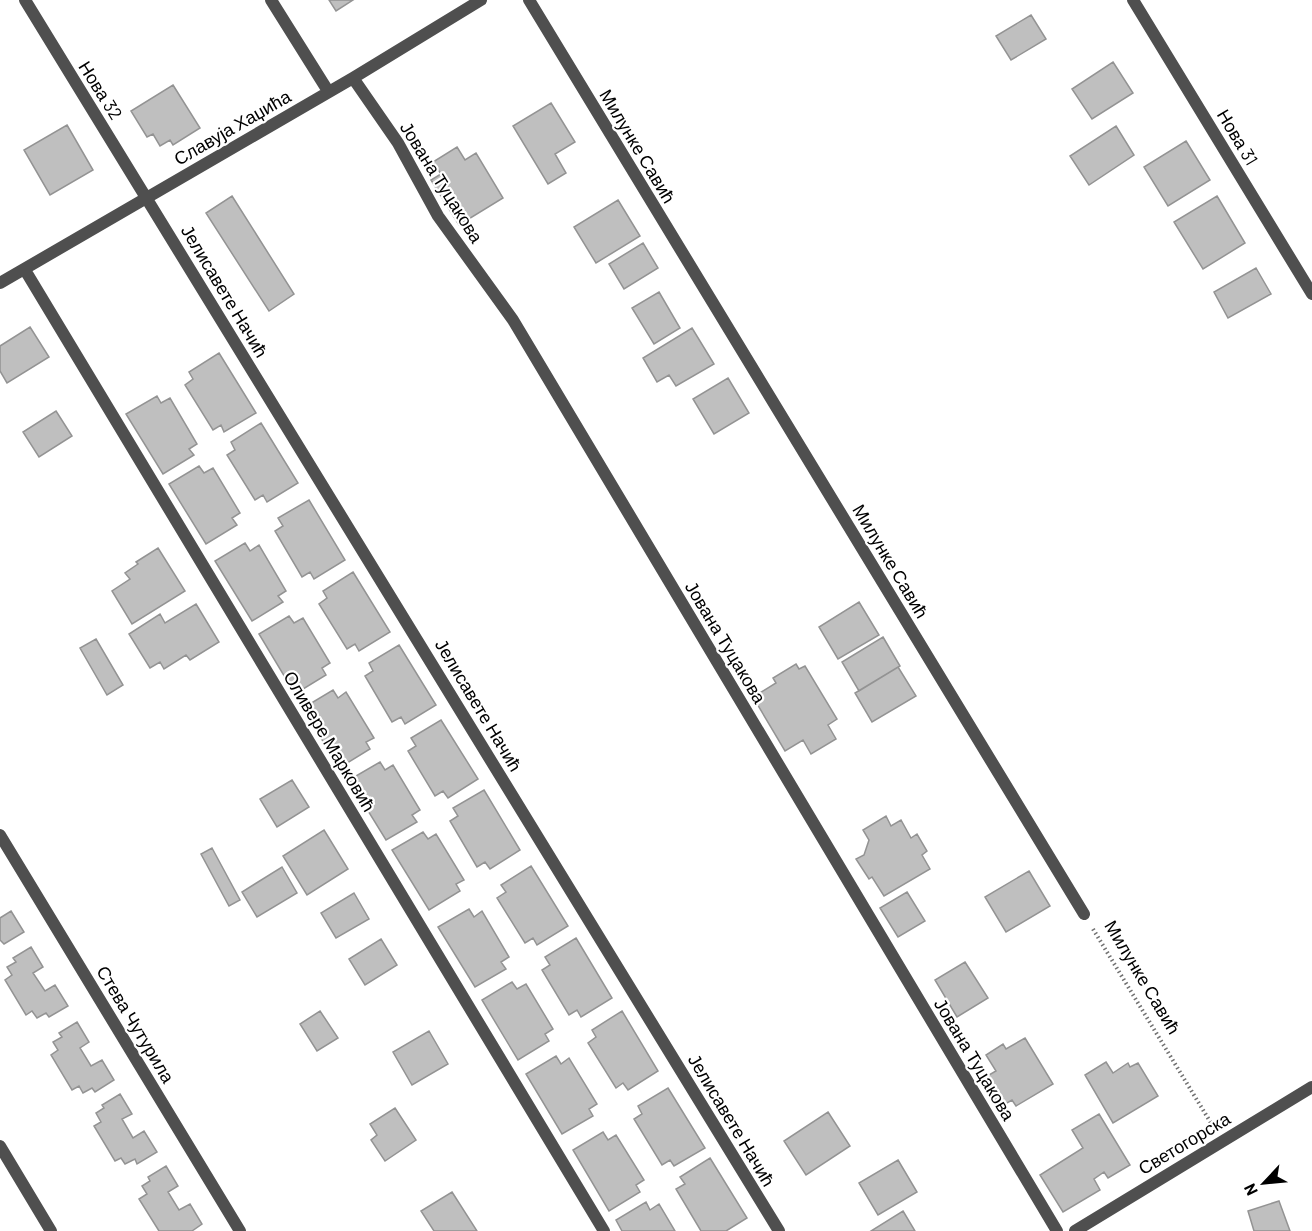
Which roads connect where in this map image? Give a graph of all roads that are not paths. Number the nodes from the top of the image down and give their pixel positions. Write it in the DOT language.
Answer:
graph roads {
  1 [pos="25,0"];
  2 [pos="271,0"];
  3 [pos="481,0"];
  4 [pos="529,0"];
  5 [pos="1133,0"];
  6 [pos="353,78"];
  7 [pos="328,92"];
  8 [pos="147,198"];
  9 [pos="25,270"];
  10 [pos="0,283"];
  11 [pos="1312,294"];
  12 [pos="0,835"];
  13 [pos="1084,914"];
  14 [pos="1312,1087"];
  15 [pos="0,1146"];
  16 [pos="51,1231"];
  17 [pos="240,1231"];
  18 [pos="604,1231"];
  19 [pos="779,1231"];
  20 [pos="1057,1231"];
  21 [pos="1075,1231"];
  1 -- 8 [label="street, Нова 32"];
  2 -- 7 [label="street"];
  3 -- 6 [label="street, Славуја Хаџића"];
  4 -- 13 [label="street, Милунке Савић"];
  5 -- 11 [label="street, Нова 31"];
  6 -- 7 [label="street, Славуја Хаџића"];
  6 -- 20 [label="street, Јована Туцакова"];
  7 -- 8 [label="street, Славуја Хаџића"];
  8 -- 9 [label="street, Славуја Хаџића"];
  8 -- 19 [label="street, Јелисавете Начић"];
  9 -- 10 [label="street, Славуја Хаџића"];
  9 -- 18 [label="street, Оливере Марковић"];
  12 -- 17 [label="street, Стева Чутурила"];
  14 -- 21 [label="street, Светогорска"];
  15 -- 16 [label="street"];
}
